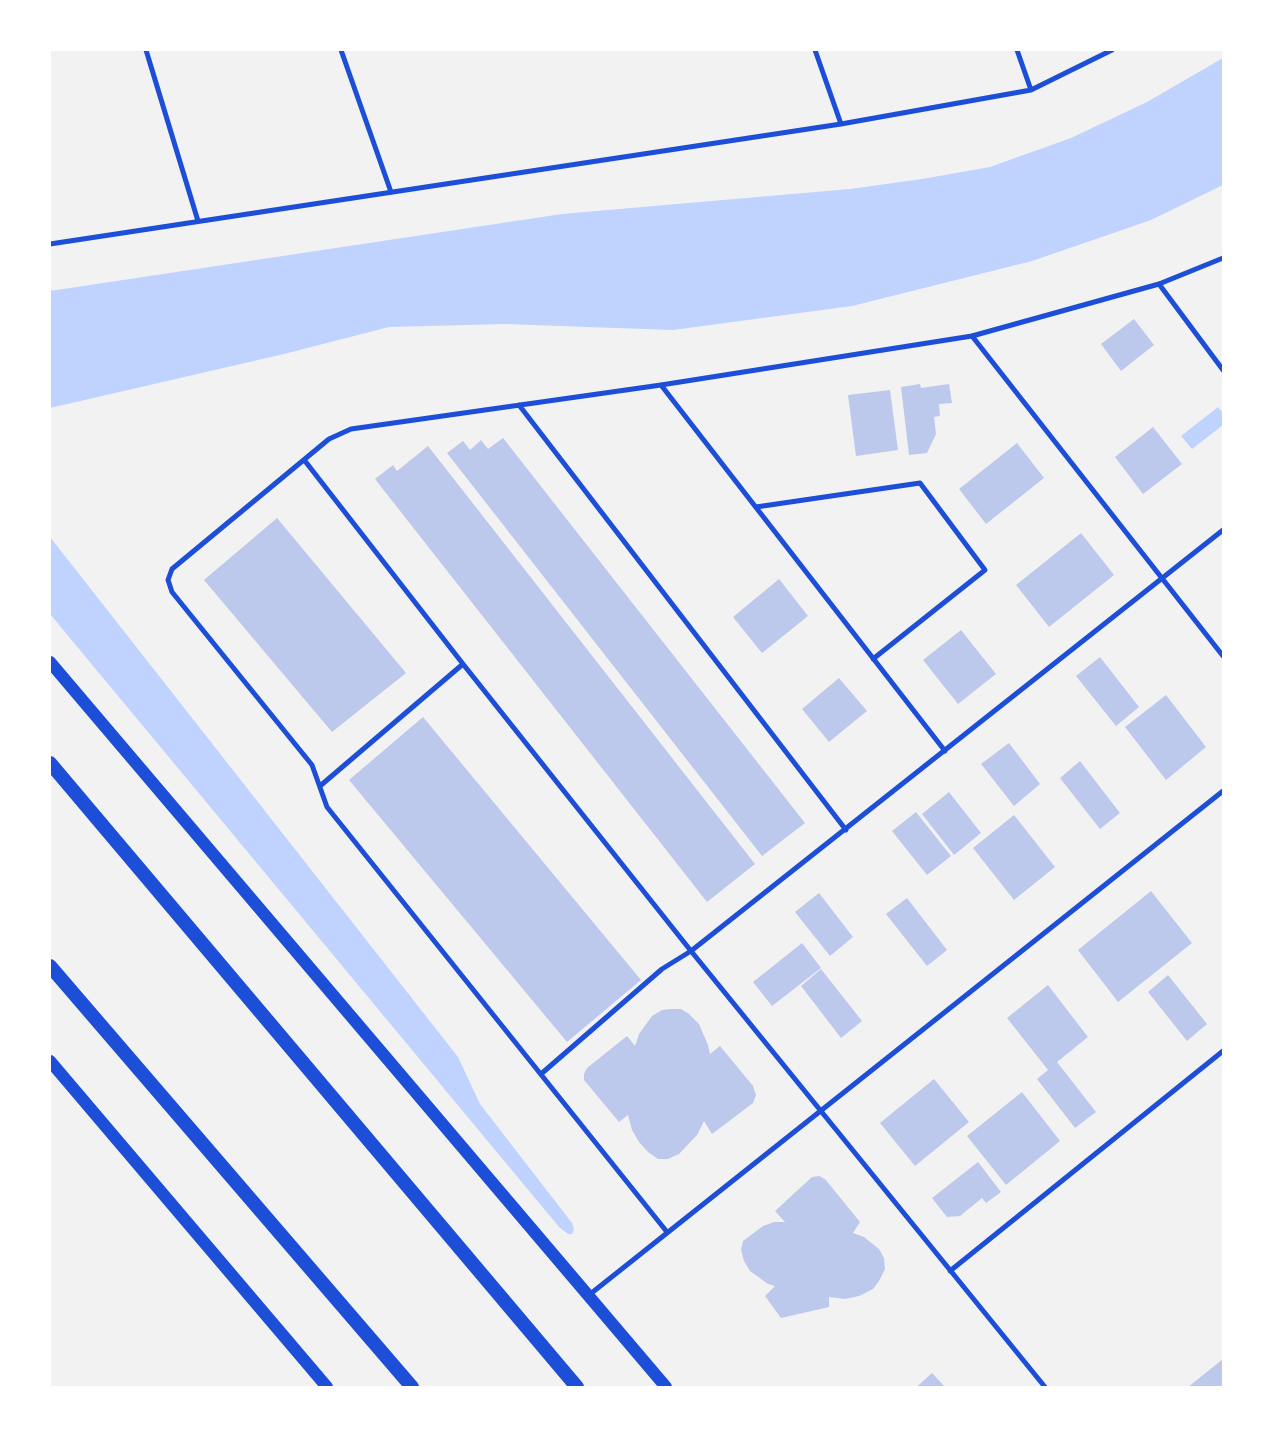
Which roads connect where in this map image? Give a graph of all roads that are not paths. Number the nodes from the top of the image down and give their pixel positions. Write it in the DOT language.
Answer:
graph roads {
  1 [pos="146,50"];
  2 [pos="341,50"];
  3 [pos="816,50"];
  4 [pos="1017,50"];
  5 [pos="1112,50"];
  6 [pos="1031,90"];
  7 [pos="841,124"];
  8 [pos="391,192"];
  9 [pos="198,221"];
  10 [pos="50,244"];
  11 [pos="1223,258"];
  12 [pos="1159,284"];
  13 [pos="972,336"];
  14 [pos="1223,370"];
  15 [pos="661,385"];
  16 [pos="520,405"];
  17 [pos="305,460"];
  18 [pos="756,507"];
  19 [pos="1223,530"];
  20 [pos="1162,579"];
  21 [pos="1223,656"];
  22 [pos="873,659"];
  23 [pos="50,662"];
  24 [pos="463,664"];
  25 [pos="945,751"];
  26 [pos="50,762"];
  27 [pos="320,786"];
  28 [pos="1223,790"];
  29 [pos="846,830"];
  30 [pos="691,951"];
  31 [pos="50,966"];
  32 [pos="1223,1051"];
  33 [pos="50,1061"];
  34 [pos="541,1074"];
  35 [pos="820,1110"];
  36 [pos="667,1232"];
  37 [pos="950,1271"];
  38 [pos="589,1295"];
  39 [pos="327,1387"];
  40 [pos="412,1387"];
  41 [pos="577,1387"];
  42 [pos="666,1387"];
  43 [pos="1045,1387"];
  1 -- 9 [label="street"];
  2 -- 8 [label="street"];
  3 -- 7 [label="street"];
  4 -- 6 [label="street"];
  5 -- 6 [label="street"];
  6 -- 7 [label="street"];
  7 -- 8 [label="street"];
  8 -- 9 [label="street"];
  9 -- 10 [label="street"];
  11 -- 12 [label="street"];
  12 -- 13 [label="street"];
  12 -- 14 [label="street"];
  13 -- 15 [label="street"];
  13 -- 20 [label="street"];
  15 -- 16 [label="street"];
  15 -- 18 [label="street"];
  16 -- 17 [label="street"];
  16 -- 29 [label="street"];
  17 -- 24 [label="street"];
  17 -- 27 [label="street"];
  18 -- 22 [label="street"];
  18 -- 22 [label="street"];
  19 -- 20 [label="street"];
  20 -- 21 [label="street"];
  20 -- 25 [label="street"];
  22 -- 25 [label="street"];
  23 -- 38 [label="main road"];
  24 -- 27 [label="street"];
  24 -- 30 [label="street"];
  25 -- 29 [label="street"];
  26 -- 41 [label="highway"];
  27 -- 34 [label="street"];
  28 -- 35 [label="street"];
  29 -- 30 [label="street"];
  30 -- 34 [label="street"];
  30 -- 35 [label="street"];
  31 -- 40 [label="highway"];
  32 -- 37 [label="street"];
  33 -- 39 [label="main road"];
  34 -- 36 [label="street"];
  35 -- 36 [label="street"];
  35 -- 37 [label="street"];
  36 -- 38 [label="street"];
  37 -- 43 [label="street"];
  38 -- 42 [label="main road"];
}
